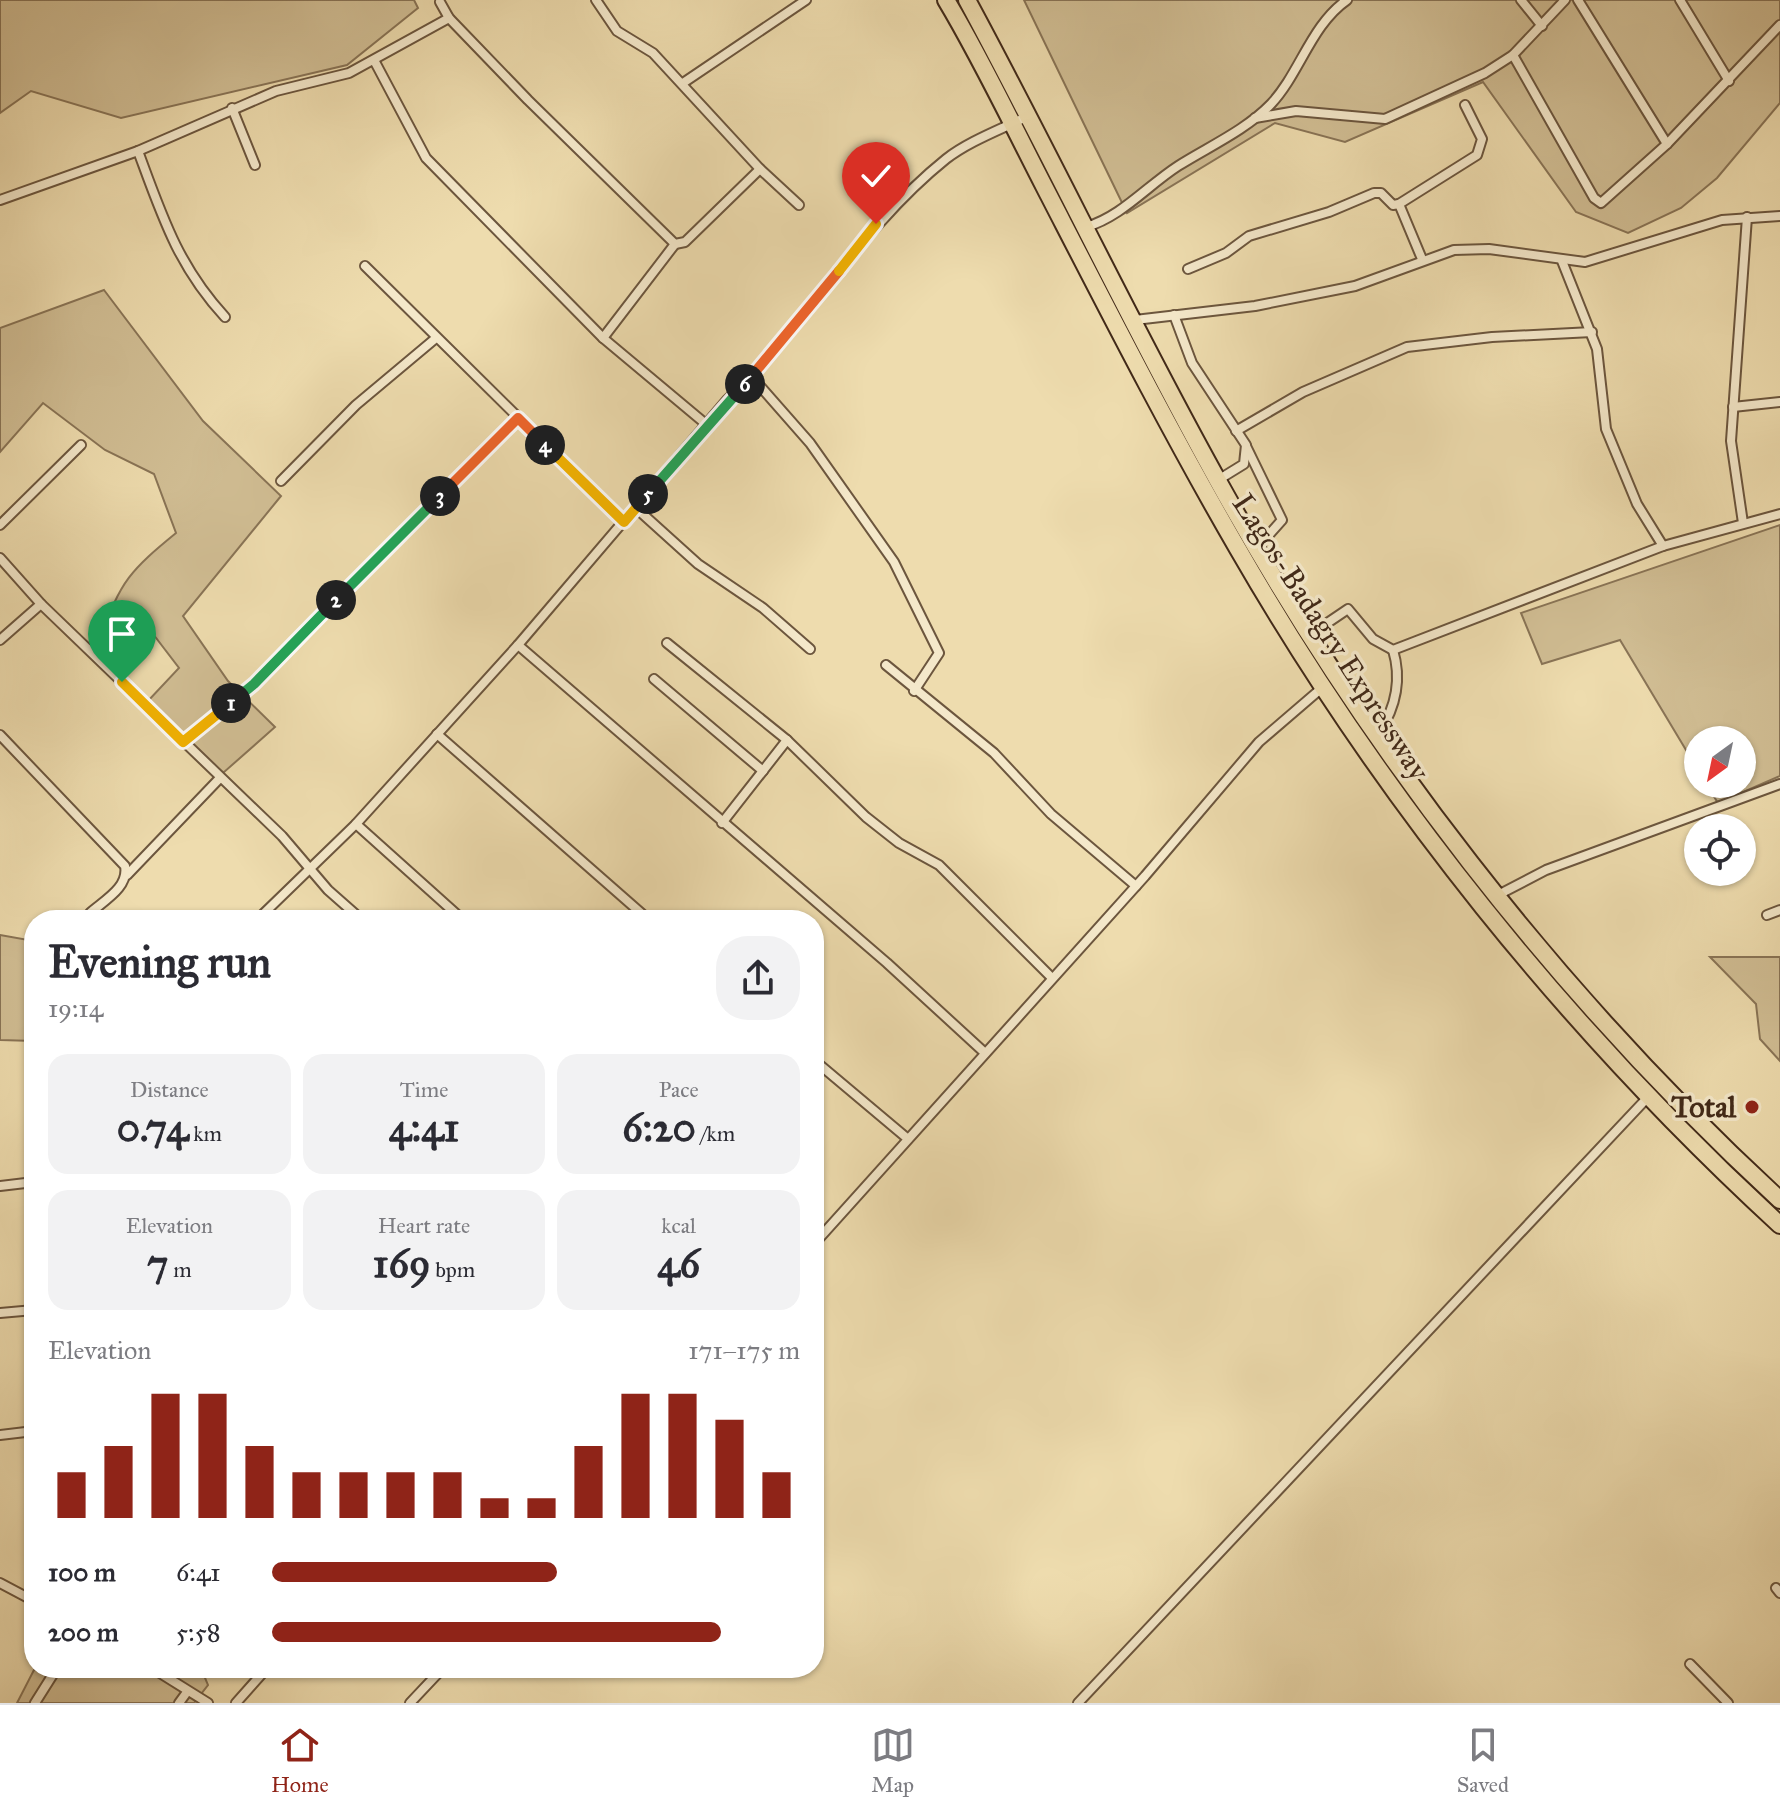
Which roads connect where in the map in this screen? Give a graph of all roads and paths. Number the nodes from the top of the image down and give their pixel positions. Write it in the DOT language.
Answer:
graph roads {
  1 [pos="596,0"];
  2 [pos="806,0"];
  3 [pos="946,0"];
  4 [pos="967,0"];
  5 [pos="1347,0"];
  6 [pos="1521,0"];
  7 [pos="1565,0"];
  8 [pos="1578,0"];
  9 [pos="1680,0"];
  10 [pos="440,2"];
  11 [pos="449,18"];
  12 [pos="1780,25"];
  13 [pos="1542,26"];
  14 [pos="1513,55"];
  15 [pos="375,62"];
  16 [pos="1729,81"];
  17 [pos="683,83"];
  18 [pos="1465,105"];
  19 [pos="232,108"];
  20 [pos="1028,116"];
  21 [pos="1255,119"];
  22 [pos="1012,124"];
  23 [pos="1667,144"];
  24 [pos="138,151"];
  25 [pos="255,165"];
  26 [pos="760,169"];
  27 [pos="0,200"];
  28 [pos="1399,204"];
  29 [pos="799,205"];
  30 [pos="1780,216"];
  31 [pos="1747,217"];
  32 [pos="1086,227"];
  33 [pos="675,244"];
  34 [pos="1422,259"];
  35 [pos="1562,261"];
  36 [pos="365,266"];
  37 [pos="1188,269"];
  38 [pos="1174,315"];
  39 [pos="225,317"];
  40 [pos="1135,320"];
  41 [pos="1592,332"];
  42 [pos="436,338"];
  43 [pos="603,338"];
  44 [pos="752,377"];
  45 [pos="1780,402"];
  46 [pos="1733,407"];
  47 [pos="518,418"];
  48 [pos="707,425"];
  49 [pos="1236,431"];
  50 [pos="81,445"];
  51 [pos="1246,445"];
  52 [pos="1218,480"];
  53 [pos="281,481"];
  54 [pos="636,508"];
  55 [pos="1780,514"];
  56 [pos="624,522"];
  57 [pos="1743,523"];
  58 [pos="0,525"];
  59 [pos="1663,546"];
  60 [pos="1258,547"];
  61 [pos="0,558"];
  62 [pos="41,604"];
  63 [pos="1311,634"];
  64 [pos="0,640"];
  65 [pos="667,643"];
  66 [pos="518,645"];
  67 [pos="810,649"];
  68 [pos="1393,650"];
  69 [pos="886,665"];
  70 [pos="654,679"];
  71 [pos="1323,687"];
  72 [pos="914,691"];
  73 [pos="1379,733"];
  74 [pos="437,734"];
  75 [pos="0,735"];
  76 [pos="787,740"];
  77 [pos="183,742"];
  78 [pos="763,771"];
  79 [pos="219,779"];
  80 [pos="1780,784"];
  81 [pos="722,823"];
  82 [pos="356,824"];
  83 [pos="309,869"];
  84 [pos="127,875"];
  85 [pos="1136,886"];
  86 [pos="1498,895"];
  87 [pos="93,910"];
  88 [pos="267,910"];
  89 [pos="352,910"];
  90 [pos="452,910"];
  91 [pos="638,910"];
  92 [pos="1780,910"];
  93 [pos="1767,915"];
  94 [pos="1052,978"];
  95 [pos="985,1053"];
  96 [pos="824,1068"];
  97 [pos="1649,1096"];
  98 [pos="908,1139"];
  99 [pos="24,1183"];
  100 [pos="0,1186"];
  101 [pos="1780,1200"];
  102 [pos="1780,1225"];
  103 [pos="824,1231"];
  104 [pos="24,1311"];
  105 [pos="0,1313"];
  106 [pos="24,1432"];
  107 [pos="0,1435"];
  108 [pos="0,1583"];
  109 [pos="24,1596"];
  110 [pos="1690,1664"];
  111 [pos="51,1678"];
  112 [pos="167,1678"];
  113 [pos="258,1678"];
  114 [pos="434,1678"];
  115 [pos="187,1692"];
  116 [pos="35,1703"];
  117 [pos="179,1703"];
  118 [pos="208,1703"];
  119 [pos="236,1703"];
  120 [pos="410,1703"];
  121 [pos="1078,1703"];
  122 [pos="1728,1703"];
  1 -- 17 [label="street"];
  2 -- 17 [label="street"];
  3 -- 22 [label="highway, Lagos-Badagry Expressway"];
  4 -- 20 [label="highway, Lagos-Badagry Expressway"];
  5 -- 21 [label="street"];
  6 -- 13 [label="street"];
  7 -- 13 [label="street"];
  8 -- 23 [label="street"];
  9 -- 16 [label="street"];
  10 -- 11 [label="street"];
  11 -- 15 [label="street"];
  11 -- 33 [label="street"];
  12 -- 16 [label="street"];
  13 -- 14 [label="street"];
  14 -- 21 [label="street"];
  14 -- 23 [label="street"];
  15 -- 19 [label="street"];
  15 -- 43 [label="street"];
  16 -- 23 [label="street"];
  17 -- 26 [label="street"];
  18 -- 28 [label="street"];
  19 -- 24 [label="street"];
  19 -- 25 [label="street"];
  20 -- 22 [label="street"];
  20 -- 32 [label="highway, Lagos-Badagry Expressway"];
  21 -- 32 [label="street"];
  22 -- 44 [label="street"];
  22 -- 71 [label="highway, Lagos-Badagry Expressway"];
  24 -- 27 [label="street"];
  24 -- 39 [label="street"];
  26 -- 29 [label="street"];
  26 -- 33 [label="street"];
  28 -- 34 [label="street"];
  28 -- 37 [label="street"];
  30 -- 31 [label="street"];
  31 -- 35 [label="street"];
  31 -- 46 [label="street"];
  32 -- 40 [label="highway, Lagos-Badagry Expressway"];
  33 -- 43 [label="street"];
  34 -- 35 [label="street"];
  34 -- 38 [label="street"];
  35 -- 41 [label="street"];
  36 -- 42 [label="street"];
  38 -- 40 [label="street"];
  38 -- 49 [label="street"];
  40 -- 52 [label="highway, Lagos-Badagry Expressway"];
  41 -- 49 [label="street"];
  41 -- 59 [label="street"];
  42 -- 47 [label="street"];
  42 -- 53 [label="street"];
  43 -- 48 [label="street"];
  44 -- 48 [label="street"];
  44 -- 72 [label="street"];
  45 -- 46 [label="street"];
  46 -- 57 [label="street"];
  47 -- 56 [label="street"];
  47 -- 77 [label="street"];
  48 -- 54 [label="street"];
  49 -- 51 [label="street"];
  50 -- 58 [label="street"];
  51 -- 52 [label="street"];
  51 -- 60 [label="street"];
  52 -- 60 [label="highway, Lagos-Badagry Expressway"];
  54 -- 56 [label="street"];
  54 -- 67 [label="street"];
  55 -- 57 [label="street"];
  56 -- 66 [label="street"];
  57 -- 59 [label="street"];
  59 -- 68 [label="street"];
  60 -- 63 [label="highway, Lagos-Badagry Expressway"];
  61 -- 62 [label="street"];
  62 -- 64 [label="street"];
  62 -- 77 [label="street"];
  63 -- 68 [label="street"];
  63 -- 73 [label="highway, Lagos-Badagry Expressway"];
  65 -- 76 [label="street"];
  66 -- 74 [label="street"];
  66 -- 81 [label="street"];
  68 -- 73 [label="street"];
  69 -- 72 [label="street"];
  70 -- 78 [label="street"];
  71 -- 85 [label="street"];
  71 -- 97 [label="highway, Lagos-Badagry Expressway"];
  72 -- 85 [label="street"];
  73 -- 86 [label="highway, Lagos-Badagry Expressway"];
  74 -- 82 [label="street"];
  74 -- 91 [label="street"];
  75 -- 84 [label="street"];
  76 -- 78 [label="street"];
  76 -- 94 [label="street"];
  77 -- 79 [label="street"];
  78 -- 81 [label="street"];
  79 -- 83 [label="street"];
  79 -- 84 [label="street"];
  80 -- 86 [label="street"];
  81 -- 95 [label="street"];
  82 -- 83 [label="street"];
  82 -- 90 [label="street"];
  83 -- 88 [label="street"];
  83 -- 89 [label="street"];
  84 -- 87 [label="street"];
  85 -- 94 [label="street"];
  86 -- 101 [label="highway, Lagos-Badagry Expressway"];
  92 -- 93 [label="street"];
  94 -- 95 [label="street"];
  95 -- 98 [label="street"];
  96 -- 98 [label="street"];
  97 -- 102 [label="highway, Lagos-Badagry Expressway"];
  97 -- 121 [label="street"];
  98 -- 103 [label="street"];
  99 -- 100 [label="street"];
  104 -- 105 [label="street"];
  106 -- 107 [label="street"];
  108 -- 109 [label="street"];
  110 -- 122 [label="street"];
  111 -- 116 [label="street"];
  112 -- 115 [label="street"];
  113 -- 119 [label="street"];
  114 -- 120 [label="street"];
  115 -- 117 [label="street"];
  115 -- 118 [label="street"];
}
